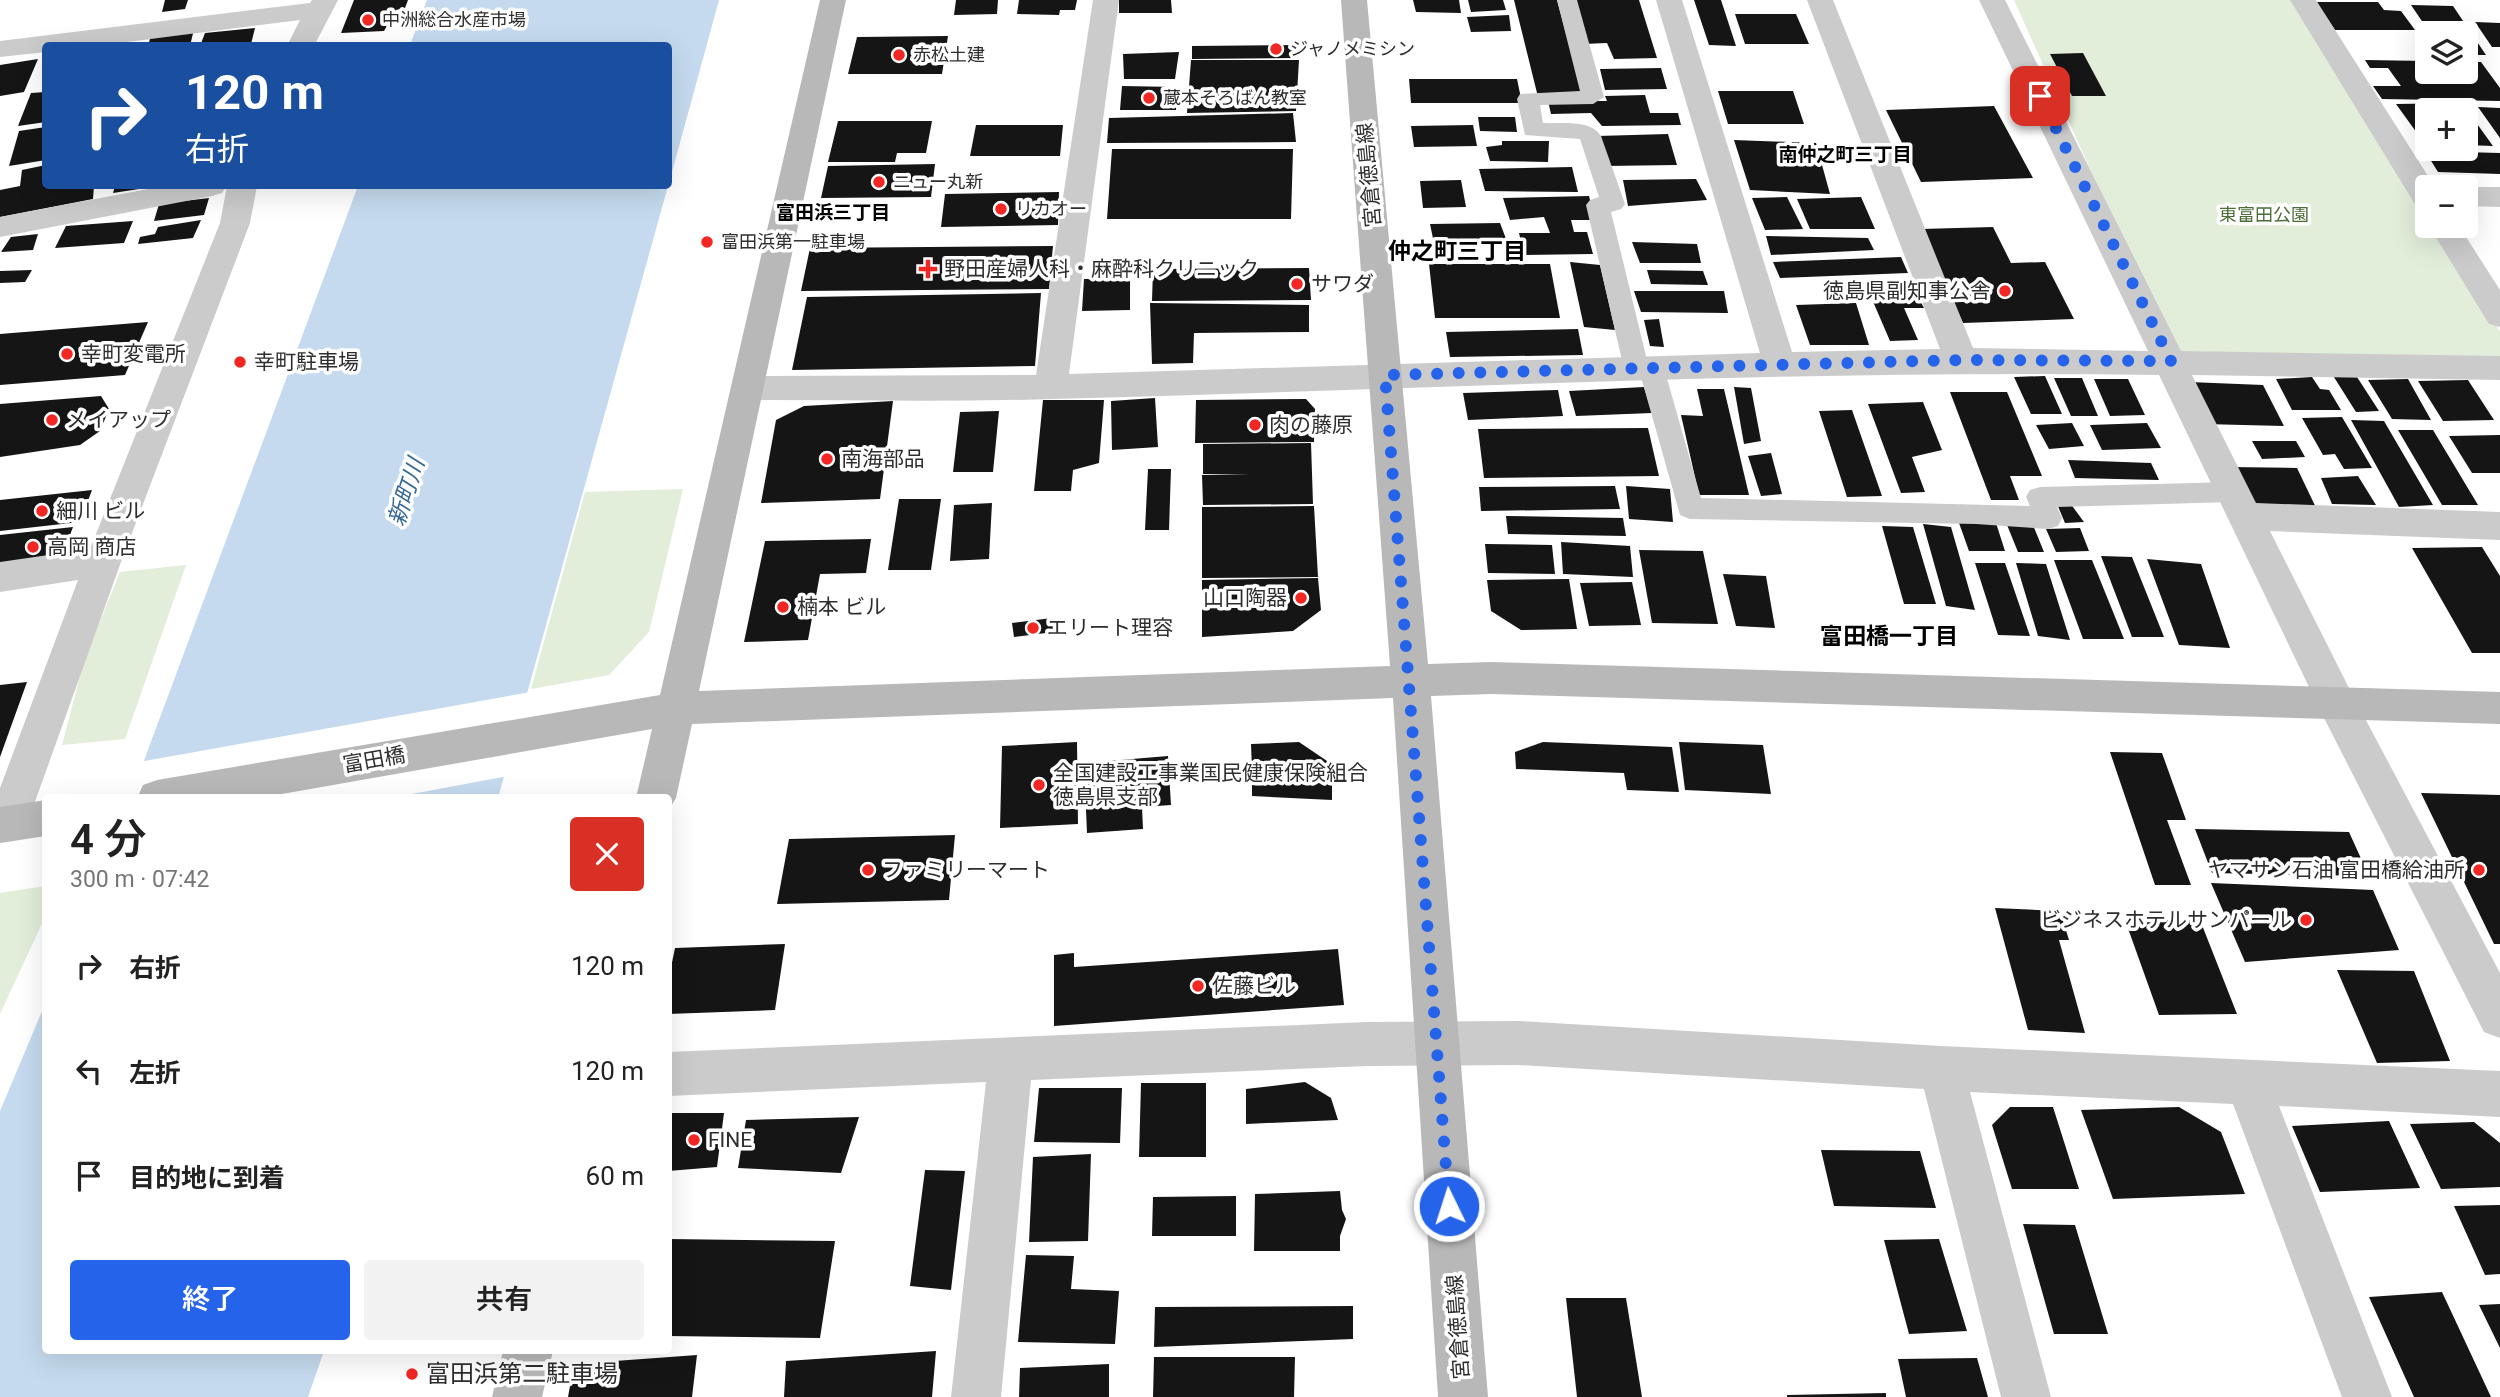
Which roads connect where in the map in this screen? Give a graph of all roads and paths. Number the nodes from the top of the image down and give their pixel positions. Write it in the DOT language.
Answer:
graph roads {
  1 [pos="833,0"];
  2 [pos="1106,0"];
  3 [pos="1354,0"];
  4 [pos="1567,0"];
  5 [pos="1669,0"];
  6 [pos="1820,0"];
  7 [pos="1992,0"];
  8 [pos="2303,0"];
  9 [pos="323,5"];
  10 [pos="51,42"];
  11 [pos="302,42"];
  12 [pos="42,43"];
  13 [pos="0,49"];
  14 [pos="2415,178"];
  15 [pos="196,189"];
  16 [pos="241,189"];
  17 [pos="2478,196"];
  18 [pos="2500,197"];
  19 [pos="0,227"];
  20 [pos="2451,238"];
  21 [pos="2500,316"];
  22 [pos="1961,360"];
  23 [pos="2171,361"];
  24 [pos="1780,365"];
  25 [pos="1644,368"];
  26 [pos="2500,368"];
  27 [pos="1385,375"];
  28 [pos="1051,387"];
  29 [pos="748,388"];
  30 [pos="2238,504"];
  31 [pos="2500,526"];
  32 [pos="103,562"];
  33 [pos="0,577"];
  34 [pos="1410,682"];
  35 [pos="2336,702"];
  36 [pos="678,708"];
  37 [pos="2500,708"];
  38 [pos="180,794"];
  39 [pos="657,794"];
  40 [pos="42,819"];
  41 [pos="3,825"];
  42 [pos="2500,1017"];
  43 [pos="1438,1042"];
  44 [pos="1011,1058"];
  45 [pos="1941,1068"];
  46 [pos="672,1074"];
  47 [pos="2247,1081"];
  48 [pos="2500,1094"];
  49 [pos="527,1354"];
  50 [pos="517,1397"];
  51 [pos="976,1397"];
  52 [pos="1463,1397"];
  53 [pos="2026,1397"];
  54 [pos="2367,1397"];
  1 -- 29 [label="street"];
  2 -- 28 [label="street"];
  3 -- 27 [label="street, 宮倉徳島線"];
  4 -- 25 [label="lane"];
  5 -- 24 [label="street"];
  6 -- 22 [label="street"];
  7 -- 23 [label="street"];
  8 -- 14 [label="street"];
  9 -- 10 [label="street"];
  9 -- 11 [label="street"];
  12 -- 13 [label="street"];
  15 -- 19 [label="street"];
  16 -- 32 [label="street"];
  17 -- 18 [label="street"];
  20 -- 21 [label="street"];
  22 -- 23 [label="street"];
  22 -- 24 [label="street"];
  23 -- 26 [label="street"];
  23 -- 30 [label="street"];
  24 -- 25 [label="street"];
  25 -- 27 [label="street"];
  25 -- 30 [label="lane"];
  27 -- 28 [label="street"];
  27 -- 34 [label="street, 宮倉徳島線"];
  28 -- 29 [label="street"];
  29 -- 36 [label="street"];
  30 -- 31 [label="street"];
  30 -- 35 [label="street"];
  32 -- 33 [label="street"];
  32 -- 41 [label="street"];
  34 -- 35 [label="street, 富田橋"];
  34 -- 36 [label="street, 富田橋"];
  34 -- 43 [label="street, 宮倉徳島線"];
  35 -- 37 [label="street, 富田橋"];
  35 -- 42 [label="street"];
  36 -- 38 [label="street, 富田橋"];
  36 -- 39 [label="street"];
  40 -- 41 [label="street"];
  43 -- 44 [label="street"];
  43 -- 45 [label="street"];
  43 -- 52 [label="street, 宮倉徳島線"];
  44 -- 46 [label="street"];
  44 -- 51 [label="street"];
  45 -- 47 [label="street"];
  45 -- 53 [label="street"];
  47 -- 48 [label="street"];
  47 -- 54 [label="street"];
  49 -- 50 [label="street"];
}
